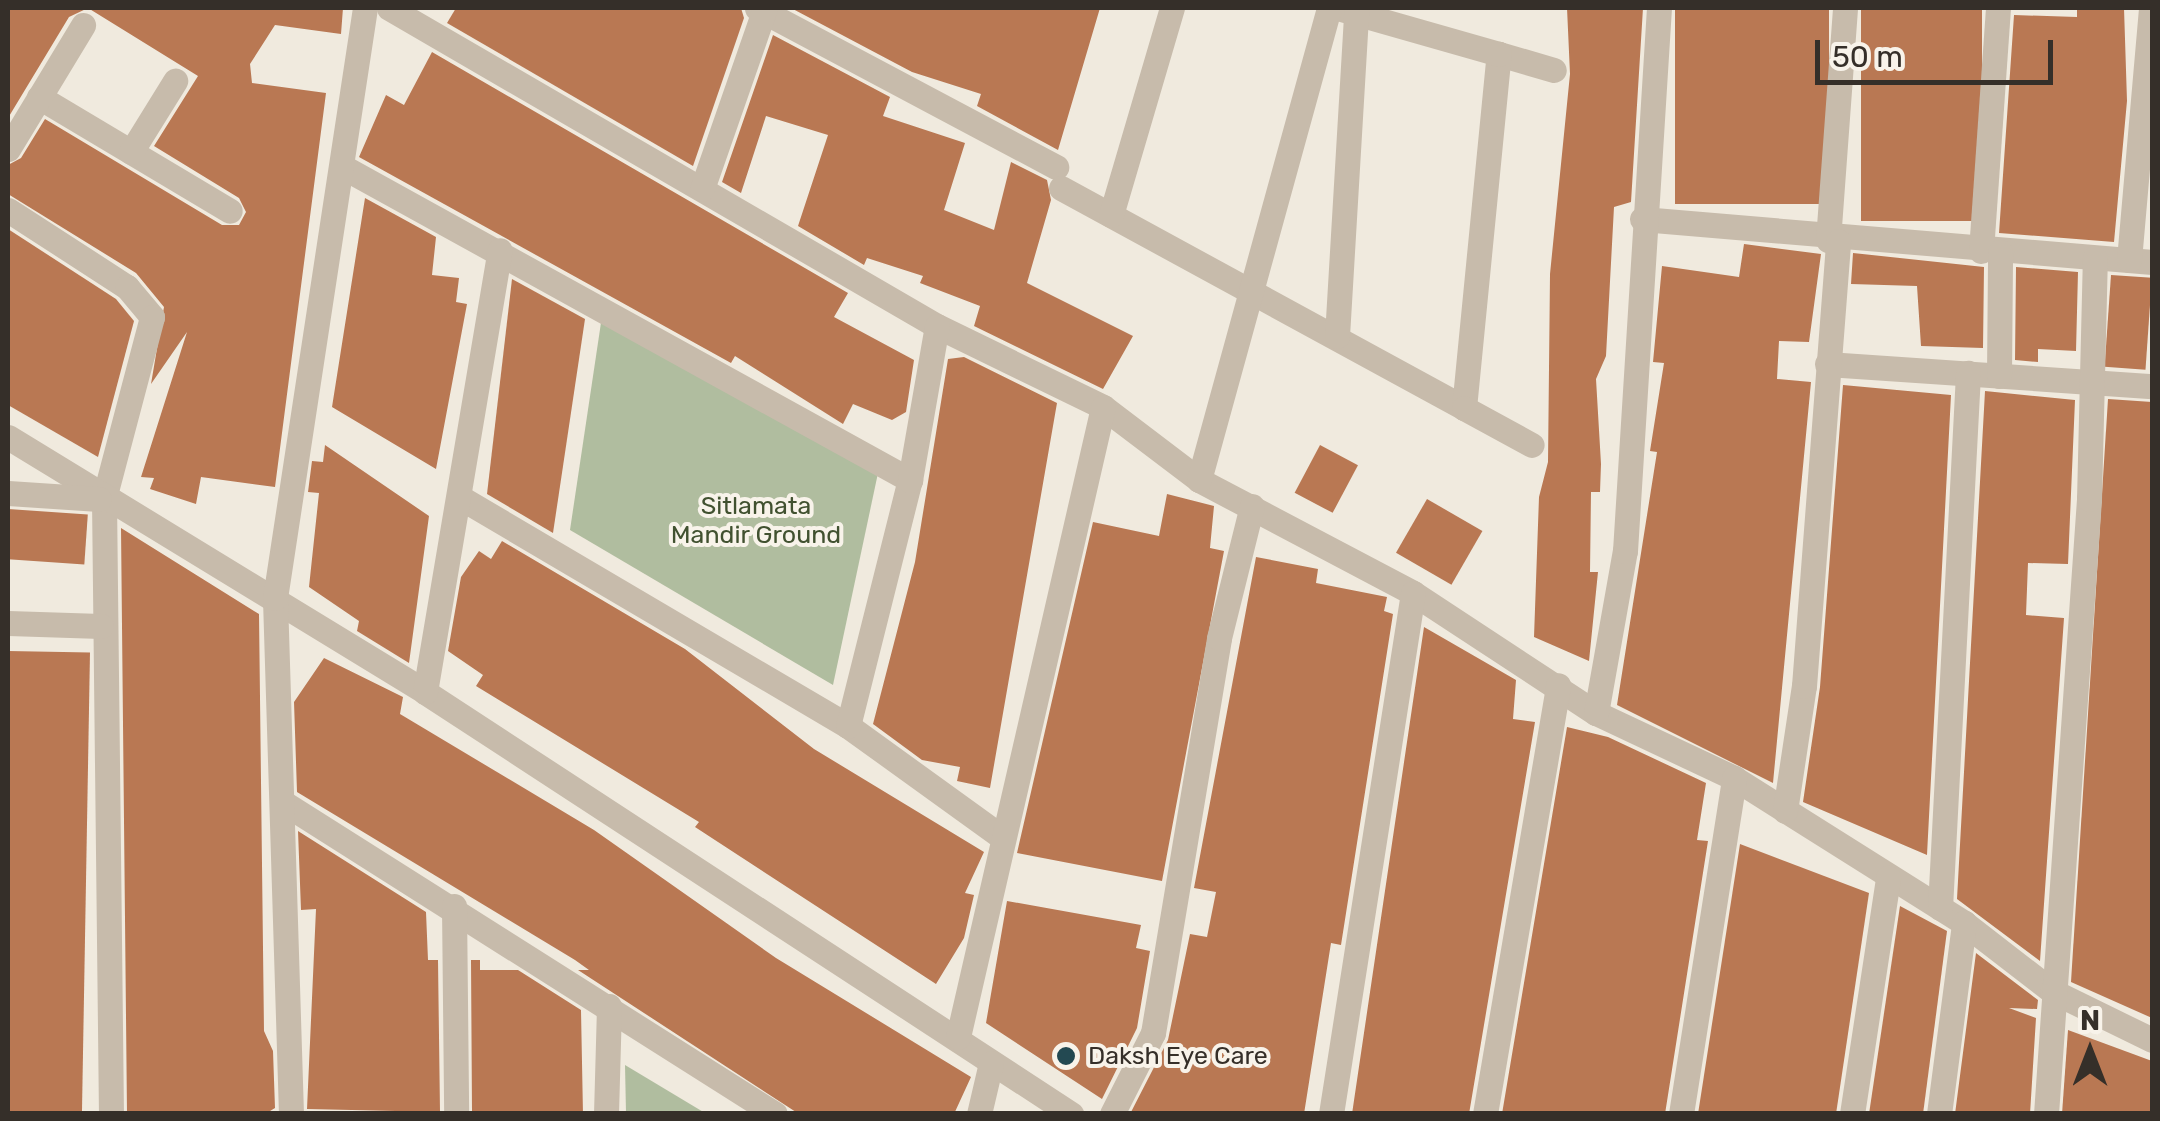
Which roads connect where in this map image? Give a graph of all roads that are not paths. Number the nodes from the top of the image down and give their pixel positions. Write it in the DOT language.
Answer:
graph roads {
  1 [pos="365,8"];
  2 [pos="389,8"];
  3 [pos="1172,8"];
  4 [pos="1329,8"];
  5 [pos="1659,8"];
  6 [pos="1845,8"];
  7 [pos="1998,8"];
  8 [pos="2150,8"];
  9 [pos="762,9"];
  10 [pos="1347,10"];
  11 [pos="83,25"];
  12 [pos="1500,54"];
  13 [pos="1554,70"];
  14 [pos="175,80"];
  15 [pos="39,98"];
  16 [pos="8,149"];
  17 [pos="131,152"];
  18 [pos="342,167"];
  19 [pos="702,189"];
  20 [pos="8,210"];
  21 [pos="230,210"];
  22 [pos="1111,215"];
  23 [pos="1642,219"];
  24 [pos="1833,241"];
  25 [pos="500,250"];
  26 [pos="1991,251"];
  27 [pos="2095,258"];
  28 [pos="2140,261"];
  29 [pos="1250,290"];
  30 [pos="938,326"];
  31 [pos="1336,336"];
  32 [pos="1827,364"];
  33 [pos="1968,374"];
  34 [pos="1999,376"];
  35 [pos="2092,382"];
  36 [pos="2152,386"];
  37 [pos="1103,407"];
  38 [pos="1464,408"];
  39 [pos="8,437"];
  40 [pos="1532,445"];
  41 [pos="910,480"];
  42 [pos="1199,480"];
  43 [pos="8,493"];
  44 [pos="461,498"];
  45 [pos="104,499"];
  46 [pos="1252,506"];
  47 [pos="1413,593"];
  48 [pos="276,598"];
  49 [pos="8,623"];
  50 [pos="101,626"];
  51 [pos="1558,685"];
  52 [pos="425,692"];
  53 [pos="1596,713"];
  54 [pos="848,726"];
  55 [pos="1734,778"];
  56 [pos="284,803"];
  57 [pos="1785,811"];
  58 [pos="999,836"];
  59 [pos="1888,878"];
  60 [pos="454,906"];
  61 [pos="1940,908"];
  62 [pos="1964,923"];
  63 [pos="2052,992"];
  64 [pos="609,1006"];
  65 [pos="958,1037"];
  66 [pos="2152,1040"];
  67 [pos="991,1063"];
  68 [pos="111,1114"];
  69 [pos="291,1114"];
  70 [pos="456,1114"];
  71 [pos="606,1114"];
  72 [pos="775,1114"];
  73 [pos="979,1114"];
  74 [pos="1071,1114"];
  75 [pos="1112,1114"];
  76 [pos="1332,1114"];
  77 [pos="1486,1114"];
  78 [pos="1680,1114"];
  79 [pos="1852,1114"];
  80 [pos="1938,1114"];
  81 [pos="2046,1114"];
  1 -- 18 [label="street"];
  2 -- 19 [label="street"];
  3 -- 22 [label="street"];
  4 -- 29 [label="street"];
  5 -- 23 [label="street"];
  6 -- 24 [label="street"];
  7 -- 26 [label="street"];
  8 -- 28 [label="street"];
  9 -- 19 [label="street"];
  9 -- 22 [label="street"];
  10 -- 12 [label="street"];
  10 -- 31 [label="street"];
  11 -- 15 [label="street"];
  12 -- 13 [label="street"];
  12 -- 38 [label="street"];
  14 -- 17 [label="street"];
  15 -- 16 [label="street"];
  15 -- 17 [label="street"];
  17 -- 21 [label="street"];
  18 -- 25 [label="street"];
  18 -- 48 [label="street"];
  19 -- 30 [label="street"];
  20 -- 45 [label="street"];
  22 -- 29 [label="street"];
  23 -- 24 [label="street"];
  23 -- 53 [label="street"];
  24 -- 26 [label="street"];
  24 -- 32 [label="street"];
  25 -- 41 [label="street"];
  25 -- 44 [label="street"];
  26 -- 27 [label="street"];
  26 -- 34 [label="street"];
  27 -- 28 [label="street"];
  27 -- 35 [label="street"];
  29 -- 31 [label="street"];
  29 -- 42 [label="street"];
  30 -- 37 [label="street"];
  30 -- 41 [label="street"];
  31 -- 38 [label="street"];
  32 -- 33 [label="street"];
  32 -- 57 [label="street"];
  33 -- 34 [label="street"];
  33 -- 61 [label="street"];
  34 -- 35 [label="street"];
  35 -- 36 [label="street"];
  35 -- 63 [label="street"];
  37 -- 42 [label="street"];
  37 -- 58 [label="street"];
  38 -- 40 [label="street"];
  39 -- 45 [label="street"];
  41 -- 54 [label="street"];
  42 -- 46 [label="street"];
  43 -- 45 [label="street"];
  44 -- 52 [label="street"];
  44 -- 54 [label="street"];
  45 -- 48 [label="street"];
  45 -- 50 [label="street"];
  46 -- 47 [label="street"];
  46 -- 75 [label="street"];
  47 -- 51 [label="street"];
  47 -- 76 [label="street"];
  48 -- 52 [label="street"];
  48 -- 56 [label="street"];
  49 -- 50 [label="street"];
  50 -- 68 [label="street"];
  51 -- 53 [label="street"];
  51 -- 77 [label="street"];
  52 -- 65 [label="street"];
  53 -- 55 [label="street"];
  54 -- 58 [label="street"];
  55 -- 57 [label="street"];
  55 -- 78 [label="street"];
  56 -- 60 [label="street"];
  56 -- 69 [label="street"];
  57 -- 59 [label="street"];
  58 -- 65 [label="street"];
  59 -- 61 [label="street"];
  59 -- 79 [label="street"];
  60 -- 64 [label="street"];
  60 -- 70 [label="street"];
  61 -- 62 [label="street"];
  62 -- 63 [label="street"];
  62 -- 80 [label="street"];
  63 -- 66 [label="street"];
  63 -- 81 [label="street"];
  64 -- 71 [label="street"];
  64 -- 72 [label="street"];
  65 -- 67 [label="street"];
  67 -- 73 [label="street"];
  67 -- 74 [label="street"];
}
